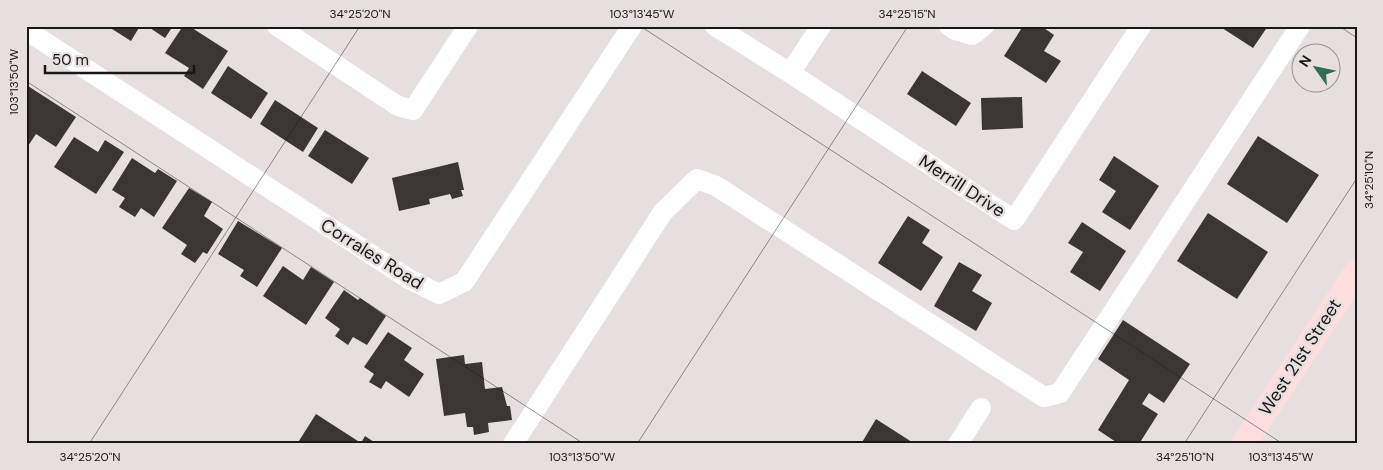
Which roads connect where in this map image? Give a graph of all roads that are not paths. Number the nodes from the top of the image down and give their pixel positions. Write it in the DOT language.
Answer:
graph roads {
  1 [pos="277,26"];
  2 [pos="468,26"];
  3 [pos="632,26"];
  4 [pos="715,26"];
  5 [pos="821,26"];
  6 [pos="949,26"];
  7 [pos="984,26"];
  8 [pos="1141,26"];
  9 [pos="1300,26"];
  10 [pos="26,30"];
  11 [pos="790,73"];
  12 [pos="1357,271"];
  13 [pos="981,408"];
  14 [pos="521,441"];
  15 [pos="958,444"];
  16 [pos="1244,444"];
  1 -- 2 [label="street"];
  3 -- 10 [label="street, Corrales Road"];
  4 -- 11 [label="street, Merrill Drive"];
  5 -- 11 [label="street"];
  6 -- 7 [label="street"];
  8 -- 11 [label="street, Merrill Drive"];
  9 -- 14 [label="street"];
  12 -- 16 [label="main road, West 21st Street"];
  13 -- 15 [label="street"];
}
